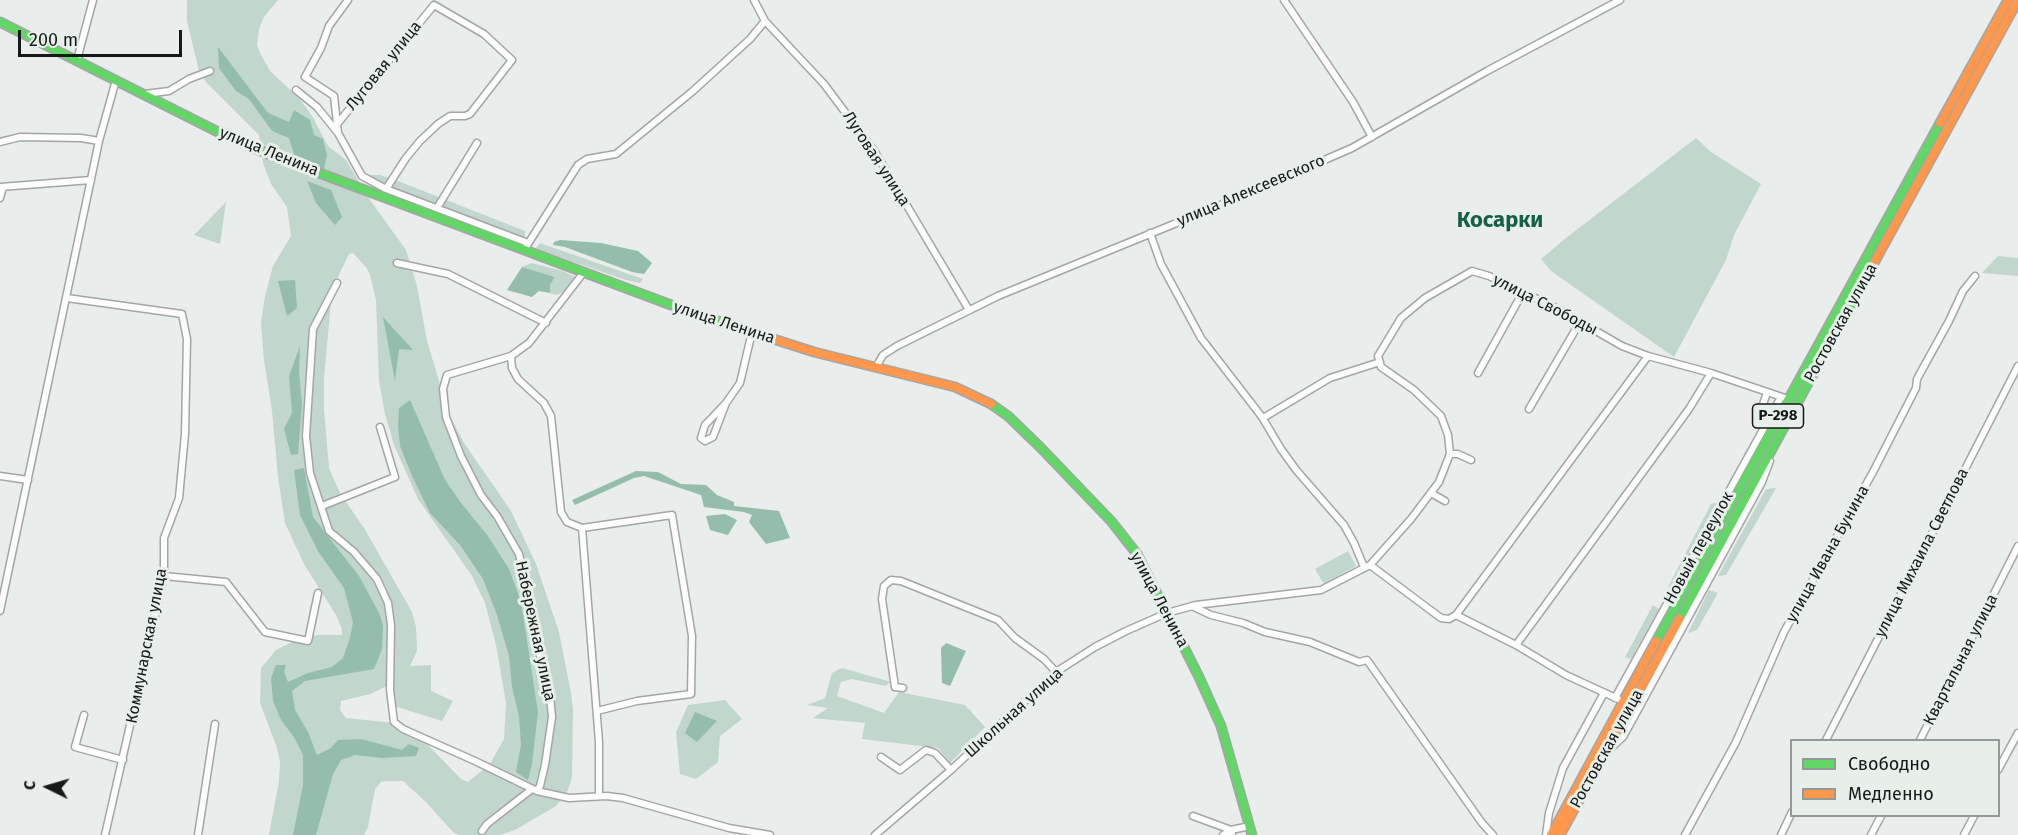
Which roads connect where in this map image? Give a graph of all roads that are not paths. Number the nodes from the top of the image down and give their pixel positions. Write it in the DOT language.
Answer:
graph roads {
  1 [pos="93,0"];
  2 [pos="348,0"];
  3 [pos="754,0"];
  4 [pos="1284,0"];
  5 [pos="1620,0"];
  6 [pos="2008,0"];
  7 [pos="2018,0"];
  8 [pos="765,21"];
  9 [pos="0,22"];
  10 [pos="77,60"];
  11 [pos="210,71"];
  12 [pos="116,80"];
  13 [pos="296,90"];
  14 [pos="145,94"];
  15 [pos="338,123"];
  16 [pos="338,133"];
  17 [pos="1372,137"];
  18 [pos="99,141"];
  19 [pos="0,142"];
  20 [pos="477,143"];
  21 [pos="91,180"];
  22 [pos="1,187"];
  23 [pos="386,189"];
  24 [pos="0,198"];
  25 [pos="437,208"];
  26 [pos="1150,233"];
  27 [pos="526,247"];
  28 [pos="397,263"];
  29 [pos="584,272"];
  30 [pos="1975,276"];
  31 [pos="337,283"];
  32 [pos="1523,292"];
  33 [pos="67,298"];
  34 [pos="969,310"];
  35 [pos="1580,322"];
  36 [pos="546,323"];
  37 [pos="752,332"];
  38 [pos="511,356"];
  39 [pos="1648,356"];
  40 [pos="1380,362"];
  41 [pos="2018,366"];
  42 [pos="876,367"];
  43 [pos="1478,373"];
  44 [pos="1711,373"];
  45 [pos="1767,393"];
  46 [pos="1784,398"];
  47 [pos="726,403"];
  48 [pos="1796,404"];
  49 [pos="1529,409"];
  50 [pos="1773,414"];
  51 [pos="1263,418"];
  52 [pos="380,427"];
  53 [pos="1450,454"];
  54 [pos="1471,460"];
  55 [pos="0,476"];
  56 [pos="28,480"];
  57 [pos="1431,493"];
  58 [pos="1445,501"];
  59 [pos="322,506"];
  60 [pos="582,528"];
  61 [pos="2018,546"];
  62 [pos="1367,566"];
  63 [pos="164,576"];
  64 [pos="318,593"];
  65 [pos="1192,606"];
  66 [pos="0,611"];
  67 [pos="1167,613"];
  68 [pos="1456,615"];
  69 [pos="1516,645"];
  70 [pos="1056,672"];
  71 [pos="903,688"];
  72 [pos="1604,693"];
  73 [pos="1620,700"];
  74 [pos="597,711"];
  75 [pos="84,715"];
  76 [pos="215,724"];
  77 [pos="2018,733"];
  78 [pos="1827,739"];
  79 [pos="1921,739"];
  80 [pos="881,757"];
  81 [pos="123,760"];
  82 [pos="2000,766"];
  83 [pos="951,770"];
  84 [pos="534,790"];
  85 [pos="599,796"];
  86 [pos="1790,814"];
  87 [pos="1193,816"];
  88 [pos="1880,817"];
  89 [pos="1973,817"];
  90 [pos="729,828"];
  91 [pos="482,831"];
  92 [pos="1251,831"];
  93 [pos="1231,833"];
  94 [pos="105,835"];
  95 [pos="198,835"];
  96 [pos="726,835"];
  97 [pos="770,835"];
  98 [pos="875,835"];
  99 [pos="1223,835"];
  100 [pos="1493,835"];
  101 [pos="1546,835"];
  102 [pos="1551,835"];
  103 [pos="1560,835"];
  104 [pos="1685,835"];
  105 [pos="1781,835"];
  106 [pos="1871,835"];
  107 [pos="1964,835"];
  1 -- 10 [label="street"];
  2 -- 15 [label="street, Луговая улица"];
  3 -- 8 [label="street, Луговая улица"];
  4 -- 17 [label="street"];
  5 -- 17 [label="street, улица Алексеевского"];
  6 -- 46 [label="main road, Ростовская улица / Р-298"];
  7 -- 48 [label="main road, Ростовская улица / Р-298"];
  8 -- 27 [label="street"];
  8 -- 34 [label="street, Луговая улица"];
  9 -- 10 [label="main road, улица Ленина"];
  10 -- 12 [label="main road, улица Ленина"];
  11 -- 14 [label="street"];
  12 -- 14 [label="main road, улица Ленина"];
  12 -- 18 [label="street"];
  13 -- 16 [label="street"];
  14 -- 27 [label="main road, улица Ленина"];
  15 -- 16 [label="street, Луговая улица"];
  15 -- 23 [label="street, Луговая улица"];
  16 -- 23 [label="street, Луговая улица"];
  17 -- 26 [label="street, улица Алексеевского"];
  18 -- 19 [label="street"];
  18 -- 21 [label="street"];
  20 -- 25 [label="street"];
  21 -- 22 [label="street"];
  21 -- 33 [label="street"];
  22 -- 24 [label="street"];
  23 -- 25 [label="street, Луговая улица"];
  25 -- 27 [label="street, Луговая улица"];
  26 -- 34 [label="street, улица Алексеевского"];
  26 -- 51 [label="street"];
  27 -- 29 [label="main road, улица Ленина"];
  28 -- 36 [label="street"];
  29 -- 36 [label="street, Набережная улица"];
  29 -- 37 [label="main road, улица Ленина"];
  30 -- 104 [label="street, улица Ивана Бунина"];
  31 -- 59 [label="street"];
  32 -- 35 [label="street, улица Свободы"];
  32 -- 40 [label="street, улица Свободы"];
  32 -- 43 [label="street"];
  33 -- 56 [label="street"];
  33 -- 63 [label="street, Коммунарская улица"];
  34 -- 42 [label="street, улица Алексеевского"];
  35 -- 39 [label="street, улица Свободы"];
  35 -- 49 [label="street"];
  36 -- 38 [label="street, Набережная улица"];
  37 -- 42 [label="main road, улица Ленина"];
  37 -- 47 [label="street"];
  38 -- 60 [label="street"];
  38 -- 84 [label="street, Набережная улица"];
  39 -- 44 [label="street, улица Свободы"];
  39 -- 68 [label="street"];
  40 -- 51 [label="street"];
  40 -- 53 [label="street"];
  41 -- 78 [label="street, улица Михаила Светлова"];
  42 -- 67 [label="main road, улица Ленина"];
  44 -- 45 [label="street, улица Свободы"];
  44 -- 69 [label="street"];
  45 -- 46 [label="street, улица Свободы"];
  45 -- 50 [label="street"];
  46 -- 48 [label="main road"];
  46 -- 50 [label="street, Новый переулок"];
  46 -- 73 [label="main road, Ростовская улица / Р-298"];
  47 -- 47 [label="street"];
  48 -- 103 [label="main road, Ростовская улица / Р-298"];
  50 -- 73 [label="street, Новый переулок"];
  51 -- 62 [label="street"];
  52 -- 59 [label="street"];
  53 -- 54 [label="street"];
  53 -- 57 [label="street"];
  55 -- 56 [label="street"];
  56 -- 66 [label="street"];
  57 -- 58 [label="street"];
  57 -- 62 [label="street"];
  59 -- 84 [label="street"];
  60 -- 74 [label="street"];
  60 -- 74 [label="street"];
  61 -- 79 [label="street, Квартальная улица"];
  62 -- 65 [label="street"];
  62 -- 68 [label="street"];
  63 -- 64 [label="street"];
  63 -- 81 [label="street, Коммунарская улица"];
  65 -- 67 [label="street"];
  65 -- 100 [label="street"];
  67 -- 70 [label="street, Школьная улица"];
  67 -- 92 [label="main road, улица Ленина"];
  68 -- 69 [label="street"];
  69 -- 72 [label="street"];
  70 -- 71 [label="street"];
  70 -- 83 [label="street, Школьная улица"];
  72 -- 73 [label="street"];
  72 -- 101 [label="street, Ростовская улица"];
  73 -- 102 [label="main road, Ростовская улица / Р-298"];
  74 -- 85 [label="street"];
  75 -- 81 [label="street"];
  76 -- 95 [label="street"];
  77 -- 82 [label="street"];
  80 -- 83 [label="street"];
  81 -- 94 [label="street, Коммунарская улица"];
  83 -- 98 [label="street, Школьная улица"];
  84 -- 85 [label="street"];
  84 -- 91 [label="street"];
  85 -- 90 [label="street"];
  86 -- 105 [label="street"];
  87 -- 93 [label="street"];
  88 -- 106 [label="street"];
  89 -- 107 [label="street"];
  90 -- 96 [label="street"];
  90 -- 97 [label="street"];
  92 -- 93 [label="street, улица Ленина"];
  93 -- 99 [label="street"];
}
